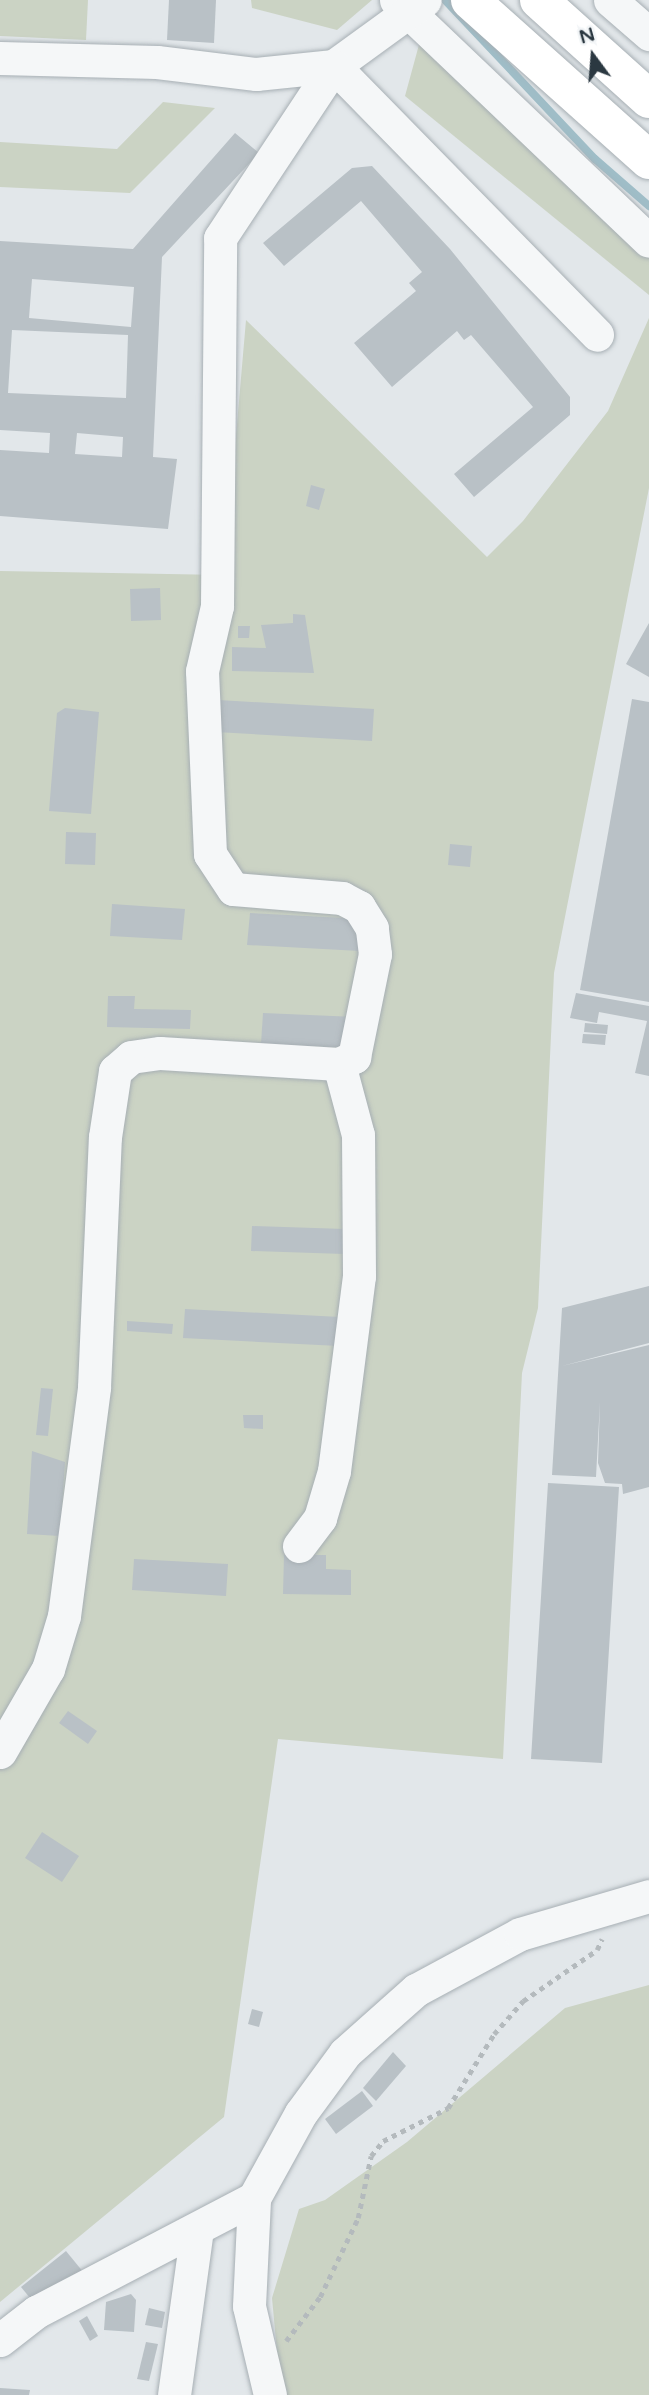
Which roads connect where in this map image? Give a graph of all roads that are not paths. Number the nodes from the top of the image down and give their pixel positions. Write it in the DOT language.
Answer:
graph roads {
  1 [pos="470,0"];
  2 [pos="539,0"];
  3 [pos="610,0"];
  4 [pos="410,5"];
  5 [pos="649,34"];
  6 [pos="0,58"];
  7 [pos="334,66"];
  8 [pos="649,99"];
  9 [pos="649,160"];
  10 [pos="649,241"];
  11 [pos="597,334"];
  12 [pos="339,1064"];
  13 [pos="299,1546"];
  14 [pos="0,1752"];
  15 [pos="649,1896"];
  16 [pos="254,2198"];
  17 [pos="197,2230"];
  18 [pos="0,2340"];
  19 [pos="174,2395"];
  20 [pos="270,2395"];
  1 -- 9 [label="main road"];
  2 -- 8 [label="main road"];
  3 -- 5 [label="lane"];
  4 -- 7 [label="lane"];
  4 -- 10 [label="lane"];
  6 -- 7 [label="lane"];
  7 -- 11 [label="lane"];
  7 -- 12 [label="lane"];
  12 -- 13 [label="lane"];
  12 -- 14 [label="lane"];
  15 -- 16 [label="lane"];
  16 -- 17 [label="lane"];
  16 -- 20 [label="lane"];
  17 -- 18 [label="lane"];
  17 -- 19 [label="lane"];
}
